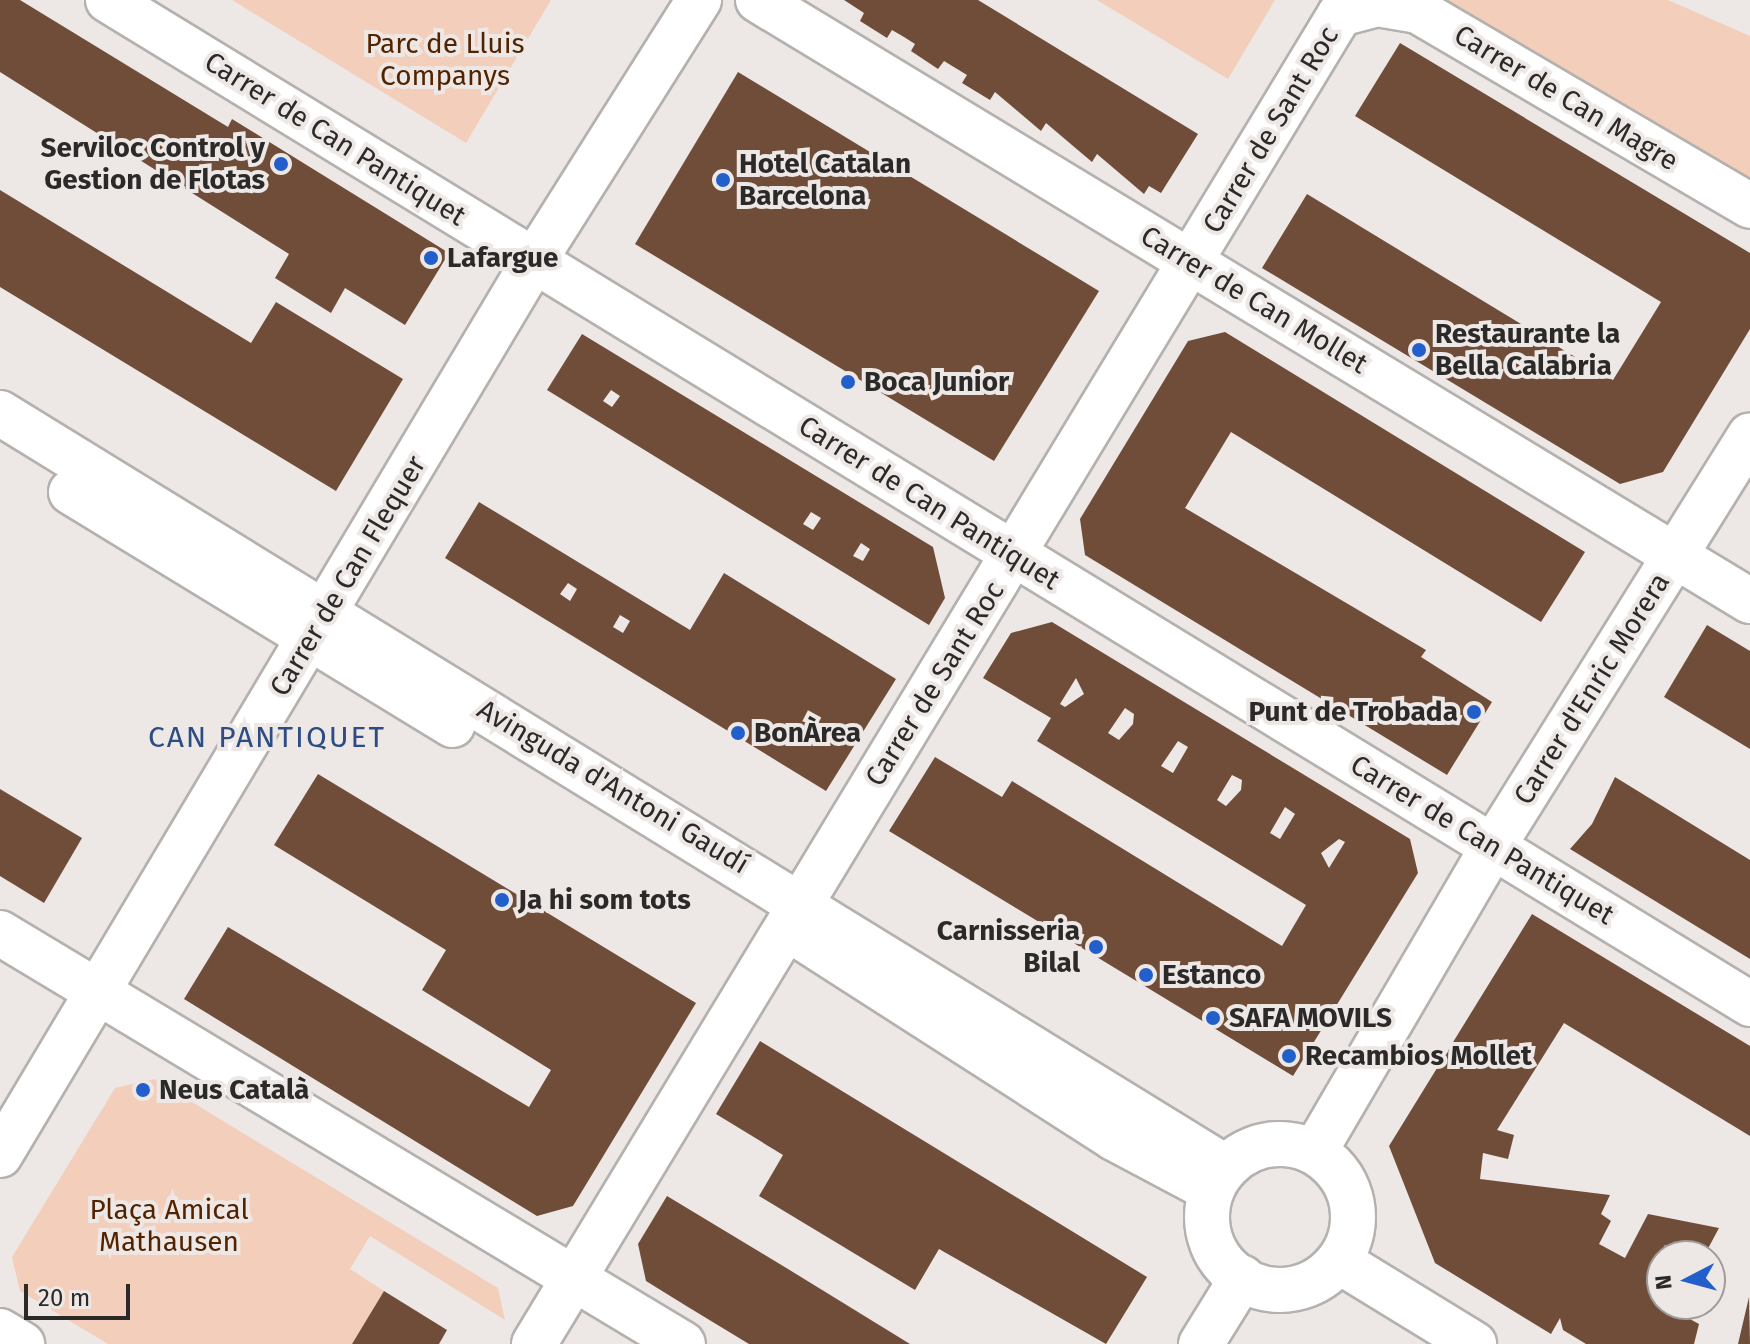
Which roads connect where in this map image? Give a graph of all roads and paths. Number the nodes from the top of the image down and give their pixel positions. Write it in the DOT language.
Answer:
graph roads {
  1 [pos="108,0"];
  2 [pos="699,0"];
  3 [pos="758,0"];
  4 [pos="1377,4"];
  5 [pos="1750,206"];
  6 [pos="534,261"];
  7 [pos="1193,263"];
  8 [pos="0,413"];
  9 [pos="1750,436"];
  10 [pos="0,449"];
  11 [pos="1014,556"];
  12 [pos="1675,556"];
  13 [pos="1750,601"];
  14 [pos="318,626"];
  15 [pos="1494,845"];
  16 [pos="795,915"];
  17 [pos="0,933"];
  18 [pos="100,994"];
  19 [pos="1750,1004"];
  20 [pos="1315,1151"];
  21 [pos="0,1155"];
  22 [pos="1215,1176"];
  23 [pos="1342,1263"];
  24 [pos="574,1276"];
  25 [pos="1242,1278"];
  26 [pos="0,1331"];
  27 [pos="22,1344"];
  28 [pos="534,1344"];
  29 [pos="683,1344"];
  30 [pos="1201,1344"];
  31 [pos="1474,1344"];
  1 -- 6 [label="street, Carrer de Can Pantiquet"];
  2 -- 6 [label="street, Carrer de Can Flequer"];
  3 -- 7 [label="street, Carrer de Can Mollet"];
  4 -- 5 [label="street, Carrer de Can Magre"];
  4 -- 7 [label="street, Carrer de Sant Roc"];
  6 -- 11 [label="street, Carrer de Can Pantiquet"];
  6 -- 14 [label="street, Carrer de Can Flequer"];
  7 -- 11 [label="street, Carrer de Sant Roc"];
  7 -- 12 [label="street, Carrer de Can Mollet"];
  8 -- 14 [label="street, Avinguda d'Antoni Gaudí"];
  9 -- 12 [label="street, Carrer d'Enric Morera"];
  10 -- 14 [label="street, Avinguda d'Antoni Gaudí"];
  11 -- 15 [label="street, Carrer de Can Pantiquet"];
  11 -- 16 [label="street, Carrer de Sant Roc"];
  12 -- 13 [label="street, Carrer de Can Mollet"];
  12 -- 15 [label="street, Carrer d'Enric Morera"];
  14 -- 16 [label="street, Avinguda d'Antoni Gaudí"];
  14 -- 18 [label="street, Carrer de Can Flequer"];
  15 -- 19 [label="street, Carrer de Can Pantiquet"];
  15 -- 20 [label="street, Carrer d'Enric Morera"];
  16 -- 22 [label="street, Avinguda d'Antoni Gaudí"];
  16 -- 24 [label="street, Carrer de Sant Roc"];
  17 -- 18 [label="street"];
  18 -- 21 [label="street, Carrer de Can Flequer"];
  18 -- 24 [label="street"];
  20 -- 22 [label="street"];
  20 -- 23 [label="street"];
  22 -- 25 [label="street"];
  23 -- 25 [label="street"];
  23 -- 31 [label="street"];
  24 -- 28 [label="street, Carrer de Sant Roc"];
  24 -- 29 [label="street"];
  25 -- 30 [label="street"];
  26 -- 27 [label="street"];
}
